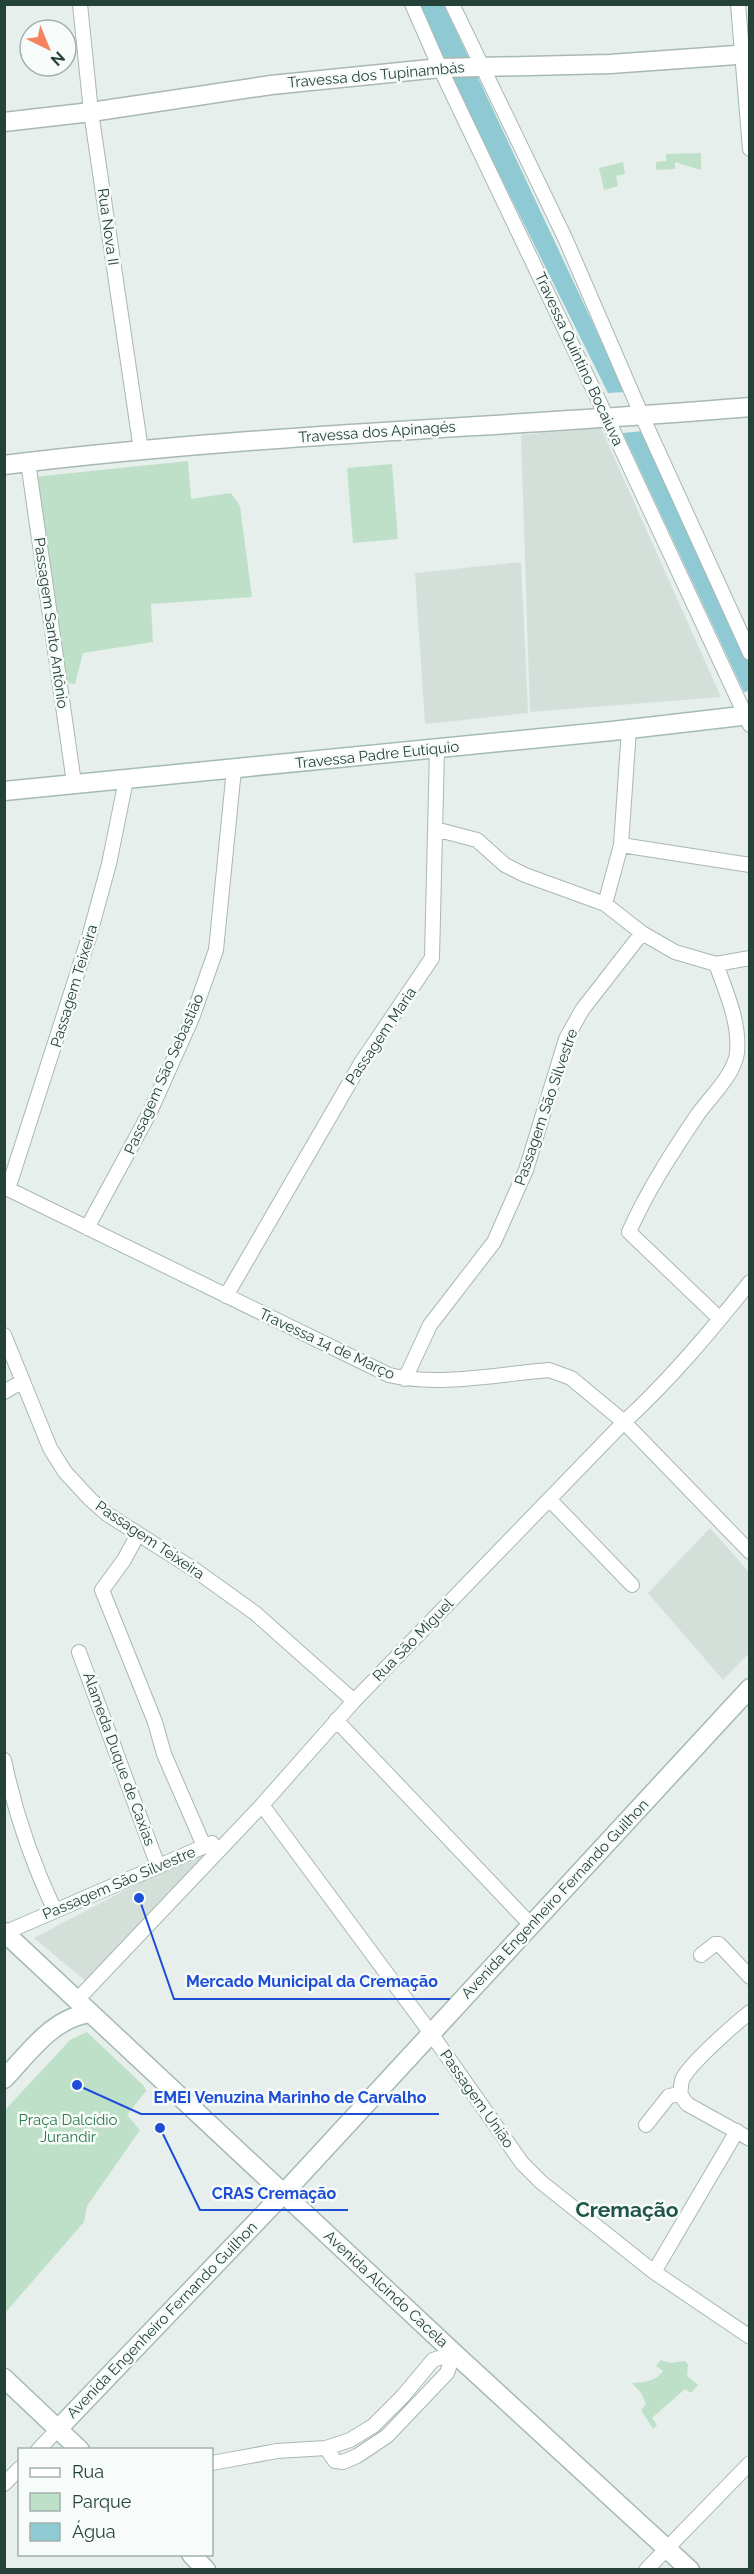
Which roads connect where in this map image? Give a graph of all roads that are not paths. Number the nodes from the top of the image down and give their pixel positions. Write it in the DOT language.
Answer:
graph roads {
  1 [pos="80,4"];
  2 [pos="412,4"];
  3 [pos="452,4"];
  4 [pos="738,4"];
  5 [pos="746,54"];
  6 [pos="483,67"];
  7 [pos="440,68"];
  8 [pos="91,112"];
  9 [pos="4,122"];
  10 [pos="750,149"];
  11 [pos="750,407"];
  12 [pos="642,416"];
  13 [pos="607,418"];
  14 [pos="141,450"];
  15 [pos="28,462"];
  16 [pos="4,465"];
  17 [pos="750,653"];
  18 [pos="748,718"];
  19 [pos="629,729"];
  20 [pos="437,749"];
  21 [pos="234,769"];
  22 [pos="126,780"];
  23 [pos="74,783"];
  24 [pos="4,791"];
  25 [pos="435,830"];
  26 [pos="621,845"];
  27 [pos="750,865"];
  28 [pos="605,904"];
  29 [pos="642,933"];
  30 [pos="750,957"];
  31 [pos="716,964"];
  32 [pos="6,1188"];
  33 [pos="87,1228"];
  34 [pos="750,1282"];
  35 [pos="226,1296"];
  36 [pos="720,1319"];
  37 [pos="4,1335"];
  38 [pos="405,1379"];
  39 [pos="23,1382"];
  40 [pos="4,1392"];
  41 [pos="624,1422"];
  42 [pos="550,1500"];
  43 [pos="138,1534"];
  44 [pos="750,1552"];
  45 [pos="632,1585"];
  46 [pos="79,1652"];
  47 [pos="750,1688"];
  48 [pos="354,1701"];
  49 [pos="336,1720"];
  50 [pos="4,1760"];
  51 [pos="262,1805"];
  52 [pos="234,1835"];
  53 [pos="204,1846"];
  54 [pos="158,1866"];
  55 [pos="55,1911"];
  56 [pos="531,1925"];
  57 [pos="5,1933"];
  58 [pos="701,1955"];
  59 [pos="750,1977"];
  60 [pos="61,1984"];
  61 [pos="77,2000"];
  62 [pos="750,2012"];
  63 [pos="91,2013"];
  64 [pos="430,2032"];
  65 [pos="47,2033"];
  66 [pos="4,2079"];
  67 [pos="680,2094"];
  68 [pos="646,2125"];
  69 [pos="737,2131"];
  70 [pos="750,2139"];
  71 [pos="284,2193"];
  72 [pos="654,2272"];
  73 [pos="750,2337"];
  74 [pos="454,2353"];
  75 [pos="4,2378"];
  76 [pos="58,2429"];
  77 [pos="40,2448"];
  78 [pos="78,2448"];
  79 [pos="213,2463"];
  80 [pos="750,2463"];
  81 [pos="18,2470"];
  82 [pos="4,2484"];
  83 [pos="667,2548"];
  84 [pos="193,2556"];
  85 [pos="206,2570"];
  86 [pos="646,2570"];
  87 [pos="690,2570"];
  1 -- 8 [label="street, Rua Nova II"];
  2 -- 7 [label="street, Travessa Quintino Bocaiuva"];
  3 -- 6 [label="street"];
  4 -- 5 [label="street"];
  5 -- 6 [label="main road, Travessa dos Tupinambás"];
  5 -- 10 [label="street"];
  6 -- 7 [label="main road, Travessa dos Tupinambás"];
  6 -- 12 [label="street"];
  7 -- 8 [label="main road, Travessa dos Tupinambás"];
  7 -- 13 [label="street, Travessa Quintino Bocaiuva"];
  8 -- 9 [label="main road, Travessa dos Tupinambás"];
  8 -- 14 [label="street, Rua Nova II"];
  11 -- 12 [label="main road, Travessa dos Apinagés"];
  12 -- 13 [label="main road, Travessa dos Apinagés"];
  12 -- 17 [label="street"];
  13 -- 14 [label="main road, Travessa dos Apinagés"];
  13 -- 18 [label="street, Travessa Quintino Bocaiuva"];
  14 -- 15 [label="main road, Travessa dos Apinagés"];
  15 -- 16 [label="main road, Travessa dos Apinagés"];
  15 -- 23 [label="street, Passagem Santo Antônio"];
  18 -- 19 [label="main road, Travessa Padre Eutíquio"];
  19 -- 20 [label="main road, Travessa Padre Eutíquio"];
  19 -- 26 [label="street"];
  20 -- 21 [label="main road, Travessa Padre Eutíquio"];
  20 -- 25 [label="street, Passagem Maria"];
  21 -- 22 [label="main road, Travessa Padre Eutíquio"];
  21 -- 33 [label="street, Passagem São Sebastião"];
  22 -- 23 [label="main road, Travessa Padre Eutíquio"];
  22 -- 32 [label="street, Passagem Teixeira"];
  23 -- 24 [label="main road, Travessa Padre Eutíquio"];
  25 -- 28 [label="street"];
  25 -- 35 [label="street, Passagem Maria"];
  26 -- 27 [label="street"];
  26 -- 28 [label="street"];
  28 -- 29 [label="street"];
  29 -- 31 [label="street"];
  29 -- 38 [label="street, Passagem São Silvestre"];
  30 -- 31 [label="street"];
  31 -- 36 [label="street"];
  32 -- 33 [label="street, Travessa 14 de Março"];
  33 -- 35 [label="street, Travessa 14 de Março"];
  34 -- 36 [label="street, Rua São Miguel"];
  35 -- 38 [label="street, Travessa 14 de Março"];
  36 -- 41 [label="street, Rua São Miguel"];
  37 -- 39 [label="street, Passagem Teixeira"];
  38 -- 41 [label="street, Travessa 14 de Março"];
  39 -- 40 [label="street"];
  39 -- 43 [label="street, Passagem Teixeira"];
  41 -- 42 [label="street, Rua São Miguel"];
  41 -- 44 [label="street, Travessa 14 de Março"];
  42 -- 45 [label="street"];
  42 -- 48 [label="street, Rua São Miguel"];
  43 -- 48 [label="street, Passagem Teixeira"];
  43 -- 53 [label="street"];
  46 -- 54 [label="street, Alameda Duque de Caxias"];
  47 -- 56 [label="main road, Avenida Engenheiro Fernando Guilhon"];
  48 -- 49 [label="street, Rua São Miguel"];
  49 -- 51 [label="street, Rua São Miguel"];
  49 -- 56 [label="street"];
  50 -- 55 [label="street"];
  51 -- 52 [label="street, Rua São Miguel"];
  51 -- 64 [label="street, Passagem União"];
  52 -- 53 [label="street, Passagem São Silvestre"];
  52 -- 61 [label="street, Rua São Miguel"];
  53 -- 54 [label="street, Passagem São Silvestre"];
  54 -- 55 [label="street, Passagem São Silvestre"];
  55 -- 57 [label="street, Passagem São Silvestre"];
  56 -- 64 [label="main road, Avenida Engenheiro Fernando Guilhon"];
  57 -- 60 [label="main road, Avenida Alcindo Cacela"];
  58 -- 59 [label="street"];
  60 -- 61 [label="main road, Avenida Alcindo Cacela"];
  60 -- 65 [label="main road"];
  61 -- 63 [label="main road, Avenida Alcindo Cacela"];
  62 -- 67 [label="street"];
  63 -- 65 [label="main road"];
  63 -- 71 [label="main road, Avenida Alcindo Cacela"];
  64 -- 71 [label="main road, Avenida Engenheiro Fernando Guilhon"];
  64 -- 72 [label="street, Passagem União"];
  65 -- 66 [label="main road"];
  67 -- 68 [label="street"];
  67 -- 69 [label="street"];
  69 -- 70 [label="street"];
  69 -- 72 [label="street"];
  71 -- 74 [label="main road, Avenida Alcindo Cacela"];
  71 -- 76 [label="main road, Avenida Engenheiro Fernando Guilhon"];
  72 -- 73 [label="street, Passagem União"];
  74 -- 79 [label="street"];
  74 -- 83 [label="main road, Avenida Alcindo Cacela"];
  75 -- 76 [label="main road"];
  76 -- 77 [label="street, Avenida Engenheiro Fernando Guilhon"];
  76 -- 78 [label="main road"];
  80 -- 83 [label="street"];
  81 -- 82 [label="street"];
  83 -- 86 [label="street"];
  83 -- 87 [label="main road, Avenida Alcindo Cacela"];
  84 -- 85 [label="main road"];
}
